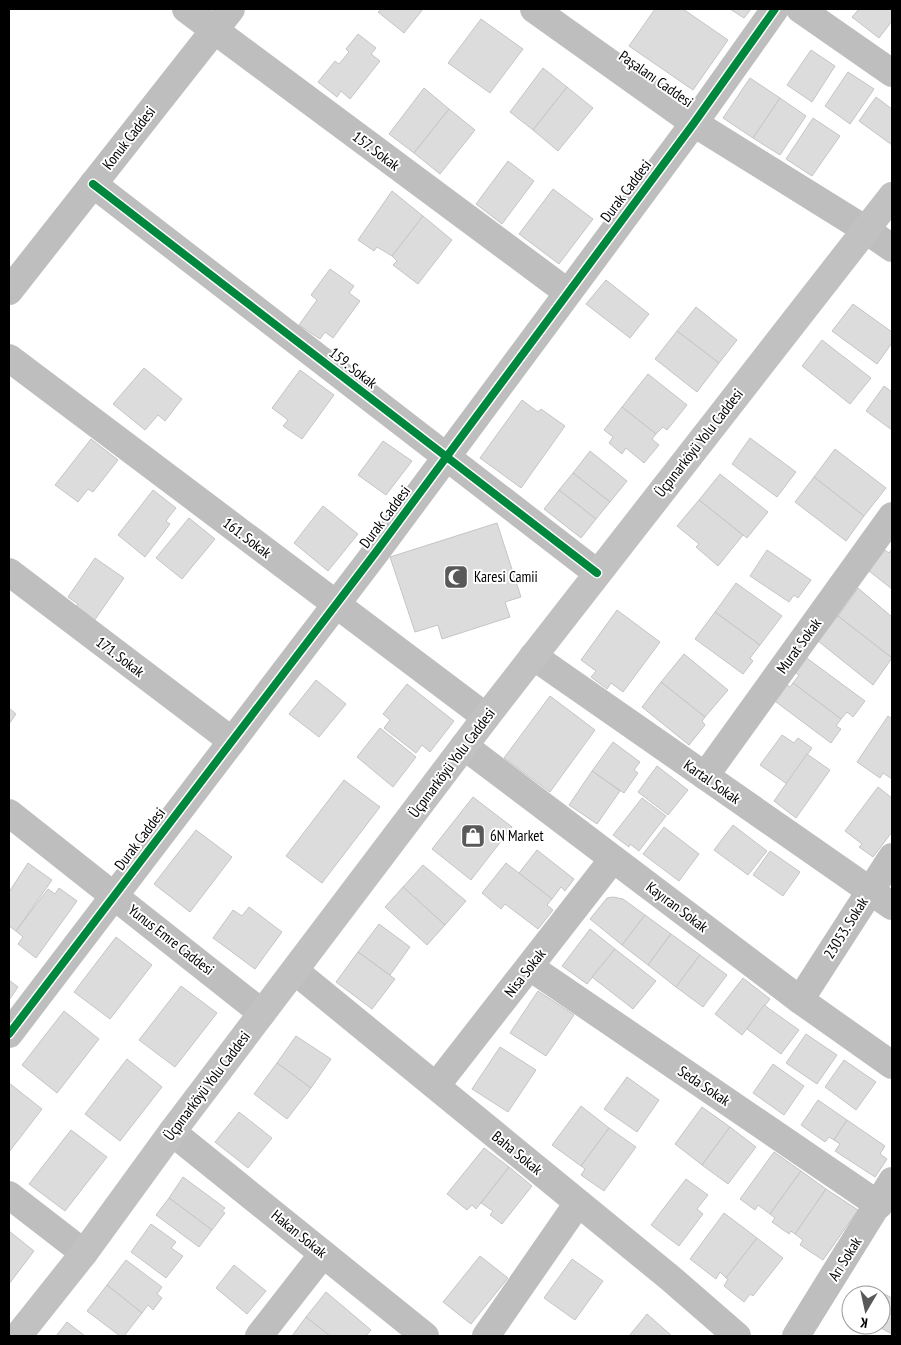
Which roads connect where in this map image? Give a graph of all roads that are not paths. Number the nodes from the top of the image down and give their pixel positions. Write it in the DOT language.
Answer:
graph roads {
  1 [pos="186,9"];
  2 [pos="231,9"];
  3 [pos="534,9"];
  4 [pos="775,9"];
  5 [pos="800,9"];
  6 [pos="214,31"];
  7 [pos="892,73"];
  8 [pos="694,123"];
  9 [pos="93,184"];
  10 [pos="892,196"];
  11 [pos="866,230"];
  12 [pos="892,248"];
  13 [pos="9,291"];
  14 [pos="567,292"];
  15 [pos="9,358"];
  16 [pos="447,457"];
  17 [pos="892,516"];
  18 [pos="9,572"];
  19 [pos="597,573"];
  20 [pos="336,605"];
  21 [pos="533,656"];
  22 [pos="486,717"];
  23 [pos="232,741"];
  24 [pos="464,746"];
  25 [pos="705,776"];
  26 [pos="9,813"];
  27 [pos="892,857"];
  28 [pos="613,859"];
  29 [pos="870,890"];
  30 [pos="114,896"];
  31 [pos="892,906"];
  32 [pos="530,967"];
  33 [pos="295,971"];
  34 [pos="800,1000"];
  35 [pos="262,1013"];
  36 [pos="9,1034"];
  37 [pos="892,1066"];
  38 [pos="436,1086"];
  39 [pos="172,1132"];
  40 [pos="892,1181"];
  41 [pos="9,1195"];
  42 [pos="578,1203"];
  43 [pos="879,1205"];
  44 [pos="84,1253"];
  45 [pos="323,1254"];
  46 [pos="18,1336"];
  47 [pos="259,1336"];
  48 [pos="425,1336"];
  49 [pos="486,1336"];
  50 [pos="737,1336"];
  51 [pos="796,1336"];
  1 -- 6 [label="street, 157. Sokak"];
  2 -- 6 [label="street, Konuk Caddesi"];
  3 -- 8 [label="street, Paşalanı Caddesi"];
  4 -- 8 [label="street, Durak Caddesi"];
  5 -- 7 [label="street"];
  6 -- 9 [label="street, Konuk Caddesi"];
  6 -- 14 [label="street, 157. Sokak"];
  8 -- 11 [label="street, Paşalanı Caddesi"];
  8 -- 14 [label="street, Durak Caddesi"];
  9 -- 13 [label="street, Konuk Caddesi"];
  9 -- 16 [label="street, 159. Sokak"];
  10 -- 11 [label="main road, Üçpınarköyü Yolu Caddesi"];
  11 -- 12 [label="street, Paşalanı Caddesi"];
  11 -- 19 [label="main road, Üçpınarköyü Yolu Caddesi"];
  14 -- 16 [label="street, Durak Caddesi"];
  15 -- 20 [label="street, 161. Sokak"];
  16 -- 19 [label="street, 159. Sokak"];
  16 -- 20 [label="street, Durak Caddesi"];
  17 -- 25 [label="street, Murat Sokak"];
  18 -- 23 [label="street, 171. Sokak"];
  19 -- 21 [label="main road, Üçpınarköyü Yolu Caddesi"];
  20 -- 22 [label="street, 161. Sokak"];
  20 -- 23 [label="street, Durak Caddesi"];
  21 -- 22 [label="main road, Üçpınarköyü Yolu Caddesi"];
  21 -- 25 [label="street, Kartal Sokak"];
  22 -- 24 [label="main road, Üçpınarköyü Yolu Caddesi"];
  23 -- 30 [label="street, Durak Caddesi"];
  24 -- 28 [label="street, Kayıran Sokak"];
  24 -- 33 [label="main road, Üçpınarköyü Yolu Caddesi"];
  25 -- 29 [label="street, Kartal Sokak"];
  26 -- 30 [label="street, Yunus Emre Caddesi"];
  27 -- 29 [label="street, 23053. Sokak"];
  28 -- 32 [label="street, Nisa Sokak"];
  28 -- 34 [label="street, Kayıran Sokak"];
  29 -- 31 [label="street, Kartal Sokak"];
  29 -- 34 [label="street, 23053. Sokak"];
  30 -- 35 [label="street, Yunus Emre Caddesi"];
  30 -- 36 [label="street, Durak Caddesi"];
  32 -- 38 [label="street, Nisa Sokak"];
  32 -- 43 [label="street, Seda Sokak"];
  33 -- 35 [label="main road, Üçpınarköyü Yolu Caddesi"];
  33 -- 38 [label="street, Baha Sokak"];
  34 -- 37 [label="street, Kayıran Sokak"];
  35 -- 39 [label="main road, Üçpınarköyü Yolu Caddesi"];
  38 -- 42 [label="street, Baha Sokak"];
  39 -- 44 [label="main road, Üçpınarköyü Yolu Caddesi"];
  39 -- 45 [label="street, Hakan Sokak"];
  40 -- 43 [label="street, Arı Sokak"];
  41 -- 44 [label="street"];
  42 -- 49 [label="street"];
  42 -- 50 [label="street, Baha Sokak"];
  43 -- 51 [label="street, Arı Sokak"];
  44 -- 46 [label="main road, Üçpınarköyü Yolu Caddesi"];
  45 -- 47 [label="street"];
  45 -- 48 [label="street, Hakan Sokak"];
}
